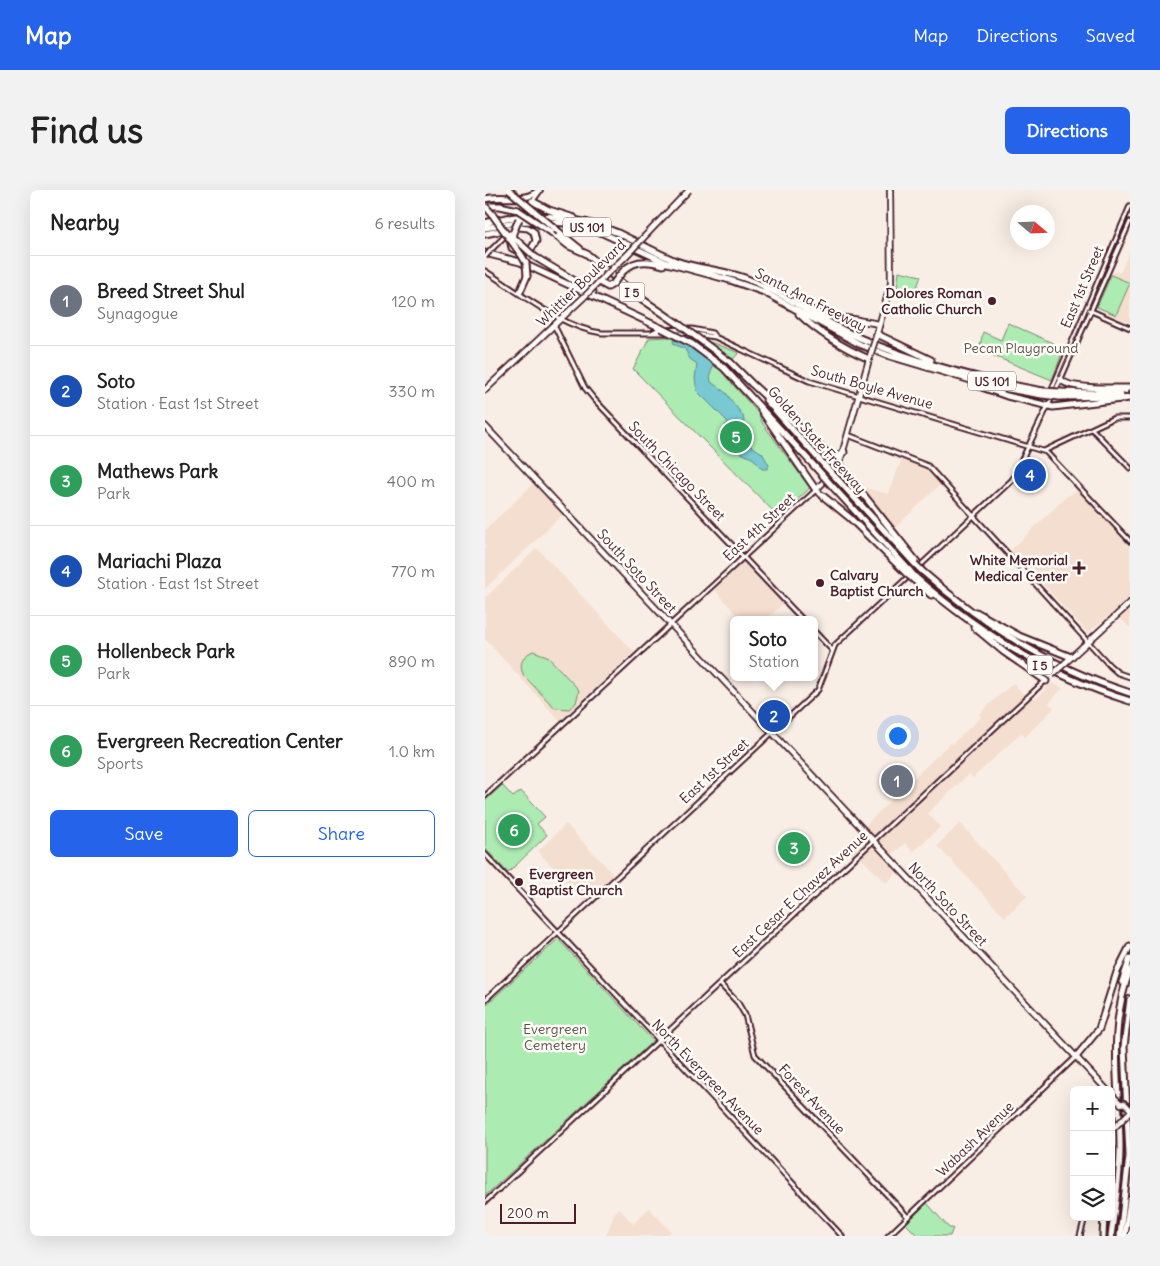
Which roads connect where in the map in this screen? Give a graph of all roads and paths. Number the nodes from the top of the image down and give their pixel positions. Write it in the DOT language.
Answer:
graph roads {
  1 [pos="509,190"];
  2 [pos="540,190"];
  3 [pos="689,190"];
  4 [pos="890,190"];
  5 [pos="485,199"];
  6 [pos="532,201"];
  7 [pos="485,206"];
  8 [pos="1130,206"];
  9 [pos="492,214"];
  10 [pos="503,217"];
  11 [pos="485,219"];
  12 [pos="519,219"];
  13 [pos="581,222"];
  14 [pos="1130,222"];
  15 [pos="485,223"];
  16 [pos="485,228"];
  17 [pos="485,234"];
  18 [pos="486,254"];
  19 [pos="587,254"];
  20 [pos="681,268"];
  21 [pos="486,270"];
  22 [pos="599,282"];
  23 [pos="770,289"];
  24 [pos="519,292"];
  25 [pos="1085,308"];
  26 [pos="793,309"];
  27 [pos="1090,310"];
  28 [pos="561,318"];
  29 [pos="857,320"];
  30 [pos="648,321"];
  31 [pos="879,324"];
  32 [pos="554,325"];
  33 [pos="1130,328"];
  34 [pos="876,336"];
  35 [pos="870,357"];
  36 [pos="943,366"];
  37 [pos="965,378"];
  38 [pos="1061,379"];
  39 [pos="751,383"];
  40 [pos="1130,389"];
  41 [pos="485,390"];
  42 [pos="1043,393"];
  43 [pos="1059,394"];
  44 [pos="859,396"];
  45 [pos="1130,397"];
  46 [pos="757,403"];
  47 [pos="1046,406"];
  48 [pos="1130,418"];
  49 [pos="485,426"];
  50 [pos="1092,429"];
  51 [pos="848,435"];
  52 [pos="1028,446"];
  53 [pos="1043,451"];
  54 [pos="843,452"];
  55 [pos="831,456"];
  56 [pos="839,464"];
  57 [pos="1130,468"];
  58 [pos="816,490"];
  59 [pos="823,496"];
  60 [pos="974,517"];
  61 [pos="1130,541"];
  62 [pos="744,556"];
  63 [pos="916,563"];
  64 [pos="907,571"];
  65 [pos="951,597"];
  66 [pos="1130,603"];
  67 [pos="799,616"];
  68 [pos="970,622"];
  69 [pos="671,624"];
  70 [pos="818,635"];
  71 [pos="1089,641"];
  72 [pos="832,650"];
  73 [pos="1071,657"];
  74 [pos="1130,677"];
  75 [pos="1046,681"];
  76 [pos="1130,692"];
  77 [pos="1130,702"];
  78 [pos="773,732"];
  79 [pos="485,796"];
  80 [pos="873,840"];
  81 [pos="485,854"];
  82 [pos="558,933"];
  83 [pos="1130,946"];
  84 [pos="1130,958"];
  85 [pos="1130,970"];
  86 [pos="720,984"];
  87 [pos="1130,999"];
  88 [pos="485,1000"];
  89 [pos="1116,1025"];
  90 [pos="659,1042"];
  91 [pos="1076,1057"];
  92 [pos="1103,1086"];
  93 [pos="1115,1098"];
  94 [pos="1129,1113"];
  95 [pos="1115,1127"];
  96 [pos="1130,1200"];
  97 [pos="485,1202"];
  98 [pos="908,1217"];
  99 [pos="1084,1221"];
  100 [pos="1104,1221"];
  101 [pos="842,1236"];
  102 [pos="888,1236"];
  103 [pos="1080,1236"];
  104 [pos="1103,1236"];
  105 [pos="1111,1236"];
  106 [pos="1120,1236"];
  107 [pos="1125,1236"];
  1 -- 19 [label="highway, bridge"];
  2 -- 5 [label="highway"];
  2 -- 6 [label="street"];
  3 -- 22 [label="main road, Whittier Boulevard, bridge"];
  4 -- 31 [label="main road, East 4th Street"];
  6 -- 12 [label="street, bridge"];
  6 -- 13 [label="highway"];
  7 -- 9 [label="highway, bridge"];
  7 -- 19 [label="highway, Golden State Freeway / I 5, bridge"];
  8 -- 25 [label="street, East 1st Street"];
  9 -- 24 [label="highway, bridge"];
  9 -- 30 [label="highway, bridge"];
  10 -- 11 [label="highway"];
  10 -- 13 [label="highway, Santa Ana Freeway / US 101"];
  10 -- 15 [label="highway, Santa Ana Freeway / US 101"];
  12 -- 17 [label="highway, bridge"];
  12 -- 18 [label="street, bridge"];
  13 -- 23 [label="highway, Santa Ana Freeway / US 101"];
  14 -- 27 [label="street, East 1st Street"];
  16 -- 20 [label="highway, Santa Ana Freeway / US 101"];
  18 -- 30 [label="highway, Golden State Freeway / I 5"];
  19 -- 39 [label="highway, Golden State Freeway / I 5, bridge"];
  20 -- 22 [label="highway, bridge"];
  20 -- 26 [label="highway, Santa Ana Freeway / US 101"];
  21 -- 24 [label="street, South Boyle Avenue"];
  22 -- 28 [label="main road, Whittier Boulevard, bridge"];
  23 -- 29 [label="highway"];
  23 -- 36 [label="highway, Santa Ana Freeway / US 101"];
  24 -- 28 [label="street, South Boyle Avenue"];
  25 -- 27 [label="street"];
  25 -- 47 [label="street, East 1st Street"];
  26 -- 35 [label="highway"];
  26 -- 37 [label="highway, Santa Ana Freeway / US 101"];
  27 -- 33 [label="street"];
  27 -- 38 [label="street, East 1st Street"];
  28 -- 32 [label="main road, Whittier Boulevard"];
  28 -- 44 [label="street, South Boyle Avenue"];
  29 -- 31 [label="main road"];
  30 -- 46 [label="highway, Golden State Freeway / I 5, bridge"];
  31 -- 34 [label="main road, East 4th Street"];
  32 -- 41 [label="main road, Whittier Boulevard"];
  32 -- 62 [label="street, South Chicago Street"];
  34 -- 35 [label="main road, East 4th Street, bridge"];
  34 -- 36 [label="highway"];
  35 -- 44 [label="main road, East 4th Street"];
  36 -- 42 [label="highway, Santa Ana Freeway / US 101"];
  37 -- 42 [label="highway, Santa Ana Freeway / US 101"];
  37 -- 47 [label="highway"];
  38 -- 40 [label="highway"];
  38 -- 47 [label="street, East 1st Street"];
  39 -- 55 [label="highway"];
  39 -- 63 [label="highway, Golden State Freeway / I 5, bridge"];
  40 -- 43 [label="highway, Santa Ana Freeway / US 101"];
  42 -- 43 [label="highway, Santa Ana Freeway / US 101, bridge"];
  43 -- 45 [label="highway, Santa Ana Freeway / US 101"];
  44 -- 51 [label="main road, East 4th Street"];
  44 -- 52 [label="street, South Boyle Avenue"];
  45 -- 47 [label="highway"];
  46 -- 58 [label="highway"];
  46 -- 64 [label="highway, Golden State Freeway / I 5, bridge"];
  47 -- 52 [label="street, East 1st Street"];
  48 -- 50 [label="street"];
  49 -- 69 [label="main road, South Soto Street"];
  50 -- 53 [label="street"];
  50 -- 57 [label="street"];
  51 -- 54 [label="main road, East 4th Street"];
  51 -- 60 [label="street"];
  52 -- 53 [label="street, South Boyle Avenue"];
  52 -- 60 [label="street, East 1st Street"];
  53 -- 61 [label="street"];
  54 -- 55 [label="highway"];
  54 -- 56 [label="main road, East 4th Street"];
  55 -- 56 [label="highway"];
  56 -- 58 [label="main road, East 4th Street"];
  56 -- 63 [label="highway"];
  58 -- 59 [label="main road"];
  58 -- 62 [label="street, East 4th Street"];
  59 -- 64 [label="highway"];
  60 -- 71 [label="street"];
  60 -- 72 [label="street, East 1st Street"];
  62 -- 67 [label="street, South Chicago Street"];
  62 -- 69 [label="street, East 4th Street"];
  63 -- 65 [label="highway, Golden State Freeway / I 5, bridge"];
  64 -- 68 [label="highway, Golden State Freeway / I 5, bridge"];
  65 -- 73 [label="highway"];
  65 -- 76 [label="highway, Golden State Freeway / I 5"];
  66 -- 71 [label="main road, East Cesar E Chavez Avenue"];
  68 -- 75 [label="highway"];
  68 -- 77 [label="highway, Golden State Freeway / I 5"];
  69 -- 78 [label="main road, South Soto Street"];
  69 -- 79 [label="street, East 4th Street"];
  70 -- 72 [label="street"];
  71 -- 73 [label="main road, East Cesar E Chavez Avenue"];
  71 -- 74 [label="street"];
  72 -- 78 [label="street, East 1st Street"];
  73 -- 75 [label="main road, East Cesar E Chavez Avenue, bridge"];
  75 -- 80 [label="street, East Cesar E Chavez Avenue"];
  78 -- 80 [label="main road, North Soto Street"];
  78 -- 82 [label="street, East 1st Street"];
  80 -- 86 [label="street, East Cesar E Chavez Avenue"];
  80 -- 91 [label="main road, North Soto Street"];
  81 -- 82 [label="street, North Evergreen Avenue"];
  82 -- 88 [label="street, East 1st Street"];
  82 -- 90 [label="street, North Evergreen Avenue"];
  83 -- 91 [label="highway"];
  84 -- 89 [label="highway"];
  85 -- 89 [label="highway"];
  86 -- 90 [label="street, East Cesar E Chavez Avenue"];
  86 -- 98 [label="street, Forest Avenue"];
  87 -- 106 [label="highway"];
  89 -- 105 [label="highway"];
  90 -- 97 [label="street, East Cesar E Chavez Avenue"];
  90 -- 101 [label="street, North Evergreen Avenue"];
  91 -- 92 [label="main road, North Soto Street"];
  91 -- 98 [label="street, Wabash Avenue"];
  93 -- 94 [label="main road, bridge"];
  94 -- 95 [label="main road, bridge"];
  96 -- 107 [label="highway"];
  98 -- 102 [label="street, Wabash Avenue"];
  99 -- 103 [label="street"];
  100 -- 104 [label="highway"];
}
